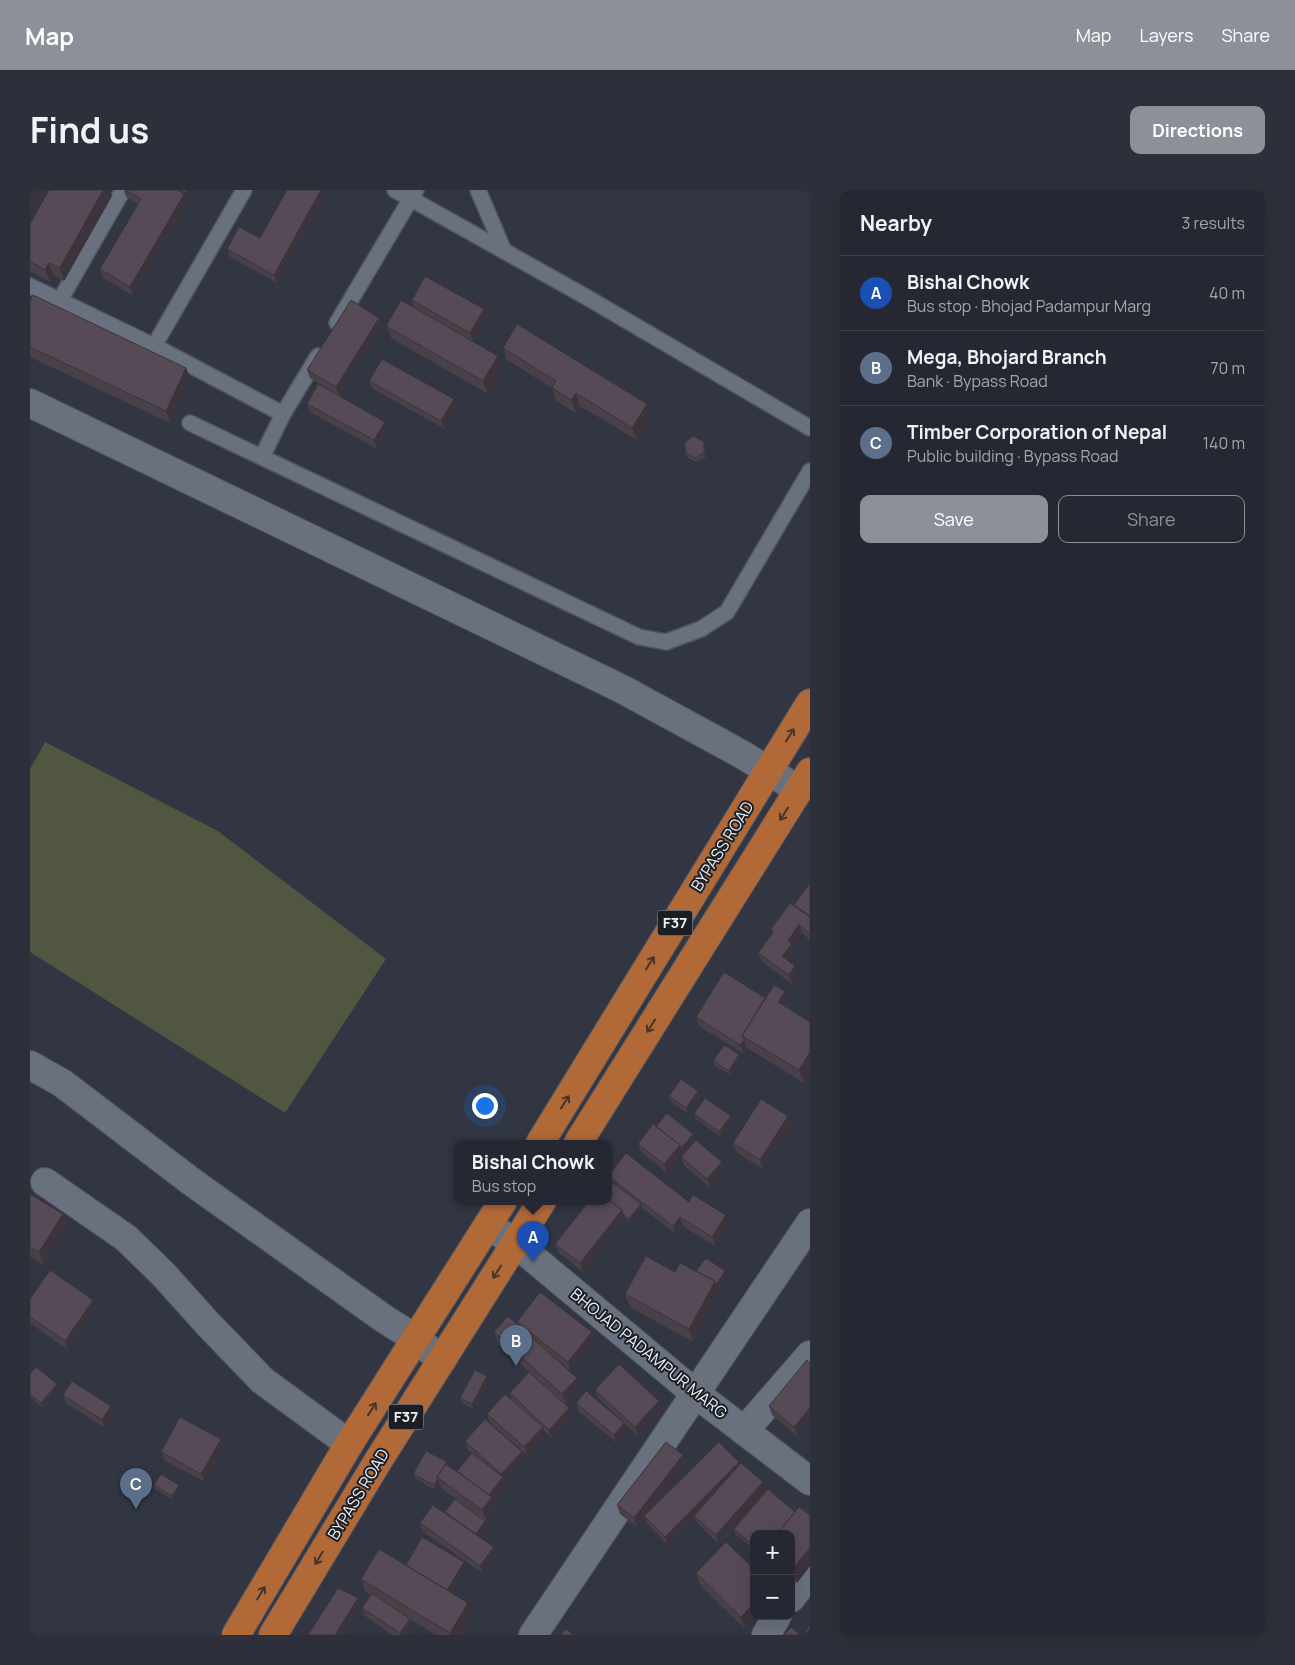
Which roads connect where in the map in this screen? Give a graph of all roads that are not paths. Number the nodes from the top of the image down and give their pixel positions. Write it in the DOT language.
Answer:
graph roads {
  1 [pos="121,190"];
  2 [pos="244,190"];
  3 [pos="395,190"];
  4 [pos="478,190"];
  5 [pos="413,194"];
  6 [pos="504,251"];
  7 [pos="30,286"];
  8 [pos="60,300"];
  9 [pos="154,346"];
  10 [pos="30,403"];
  11 [pos="283,414"];
  12 [pos="190,423"];
  13 [pos="810,428"];
  14 [pos="262,457"];
  15 [pos="810,471"];
  16 [pos="810,703"];
  17 [pos="768,770"];
  18 [pos="805,781"];
  19 [pos="30,1065"];
  20 [pos="542,1140"];
  21 [pos="580,1140"];
  22 [pos="45,1182"];
  23 [pos="500,1205"];
  24 [pos="539,1205"];
  25 [pos="810,1222"];
  26 [pos="488,1225"];
  27 [pos="515,1243"];
  28 [pos="416,1339"];
  29 [pos="810,1355"];
  30 [pos="442,1360"];
  31 [pos="696,1394"];
  32 [pos="744,1431"];
  33 [pos="349,1444"];
  34 [pos="810,1481"];
  35 [pos="810,1573"];
  36 [pos="795,1593"];
  37 [pos="775,1620"];
  38 [pos="236,1635"];
  39 [pos="273,1635"];
  40 [pos="533,1635"];
  41 [pos="766,1635"];
  1 -- 8 [label="lane"];
  2 -- 9 [label="lane"];
  3 -- 5 [label="lane"];
  4 -- 6 [label="lane"];
  5 -- 6 [label="lane"];
  5 -- 11 [label="lane"];
  6 -- 13 [label="lane"];
  7 -- 8 [label="lane"];
  8 -- 9 [label="lane"];
  9 -- 11 [label="lane"];
  10 -- 17 [label="street"];
  11 -- 14 [label="lane"];
  12 -- 14 [label="lane"];
  14 -- 15 [label="lane"];
  17 -- 16 [label="highway, BYPASS ROAD / F37, one-way"];
  17 -- 18 [label="street"];
  20 -- 17 [label="highway, BYPASS ROAD / F37, one-way"];
  18 -- 21 [label="highway, F37, one-way"];
  19 -- 28 [label="street"];
  22 -- 33 [label="street"];
  23 -- 26 [label="highway, BYPASS ROAD / F37"];
  24 -- 27 [label="highway, BYPASS ROAD / F37"];
  25 -- 31 [label="street"];
  26 -- 27 [label="street, BHOJAD PADAMPUR MARG"];
  26 -- 28 [label="highway, BYPASS ROAD / F37"];
  27 -- 30 [label="highway, BYPASS ROAD / F37, one-way"];
  27 -- 31 [label="street, BHOJAD PADAMPUR MARG"];
  28 -- 30 [label="street"];
  33 -- 28 [label="highway, BYPASS ROAD / F37, one-way"];
  29 -- 32 [label="street"];
  30 -- 39 [label="highway, BYPASS ROAD / F37, one-way"];
  31 -- 32 [label="street, BHOJAD PADAMPUR MARG"];
  31 -- 40 [label="street"];
  32 -- 34 [label="street, BHOJAD PADAMPUR MARG"];
  38 -- 33 [label="highway, BYPASS ROAD / F37, one-way"];
  35 -- 36 [label="street"];
  37 -- 41 [label="street"];
}
